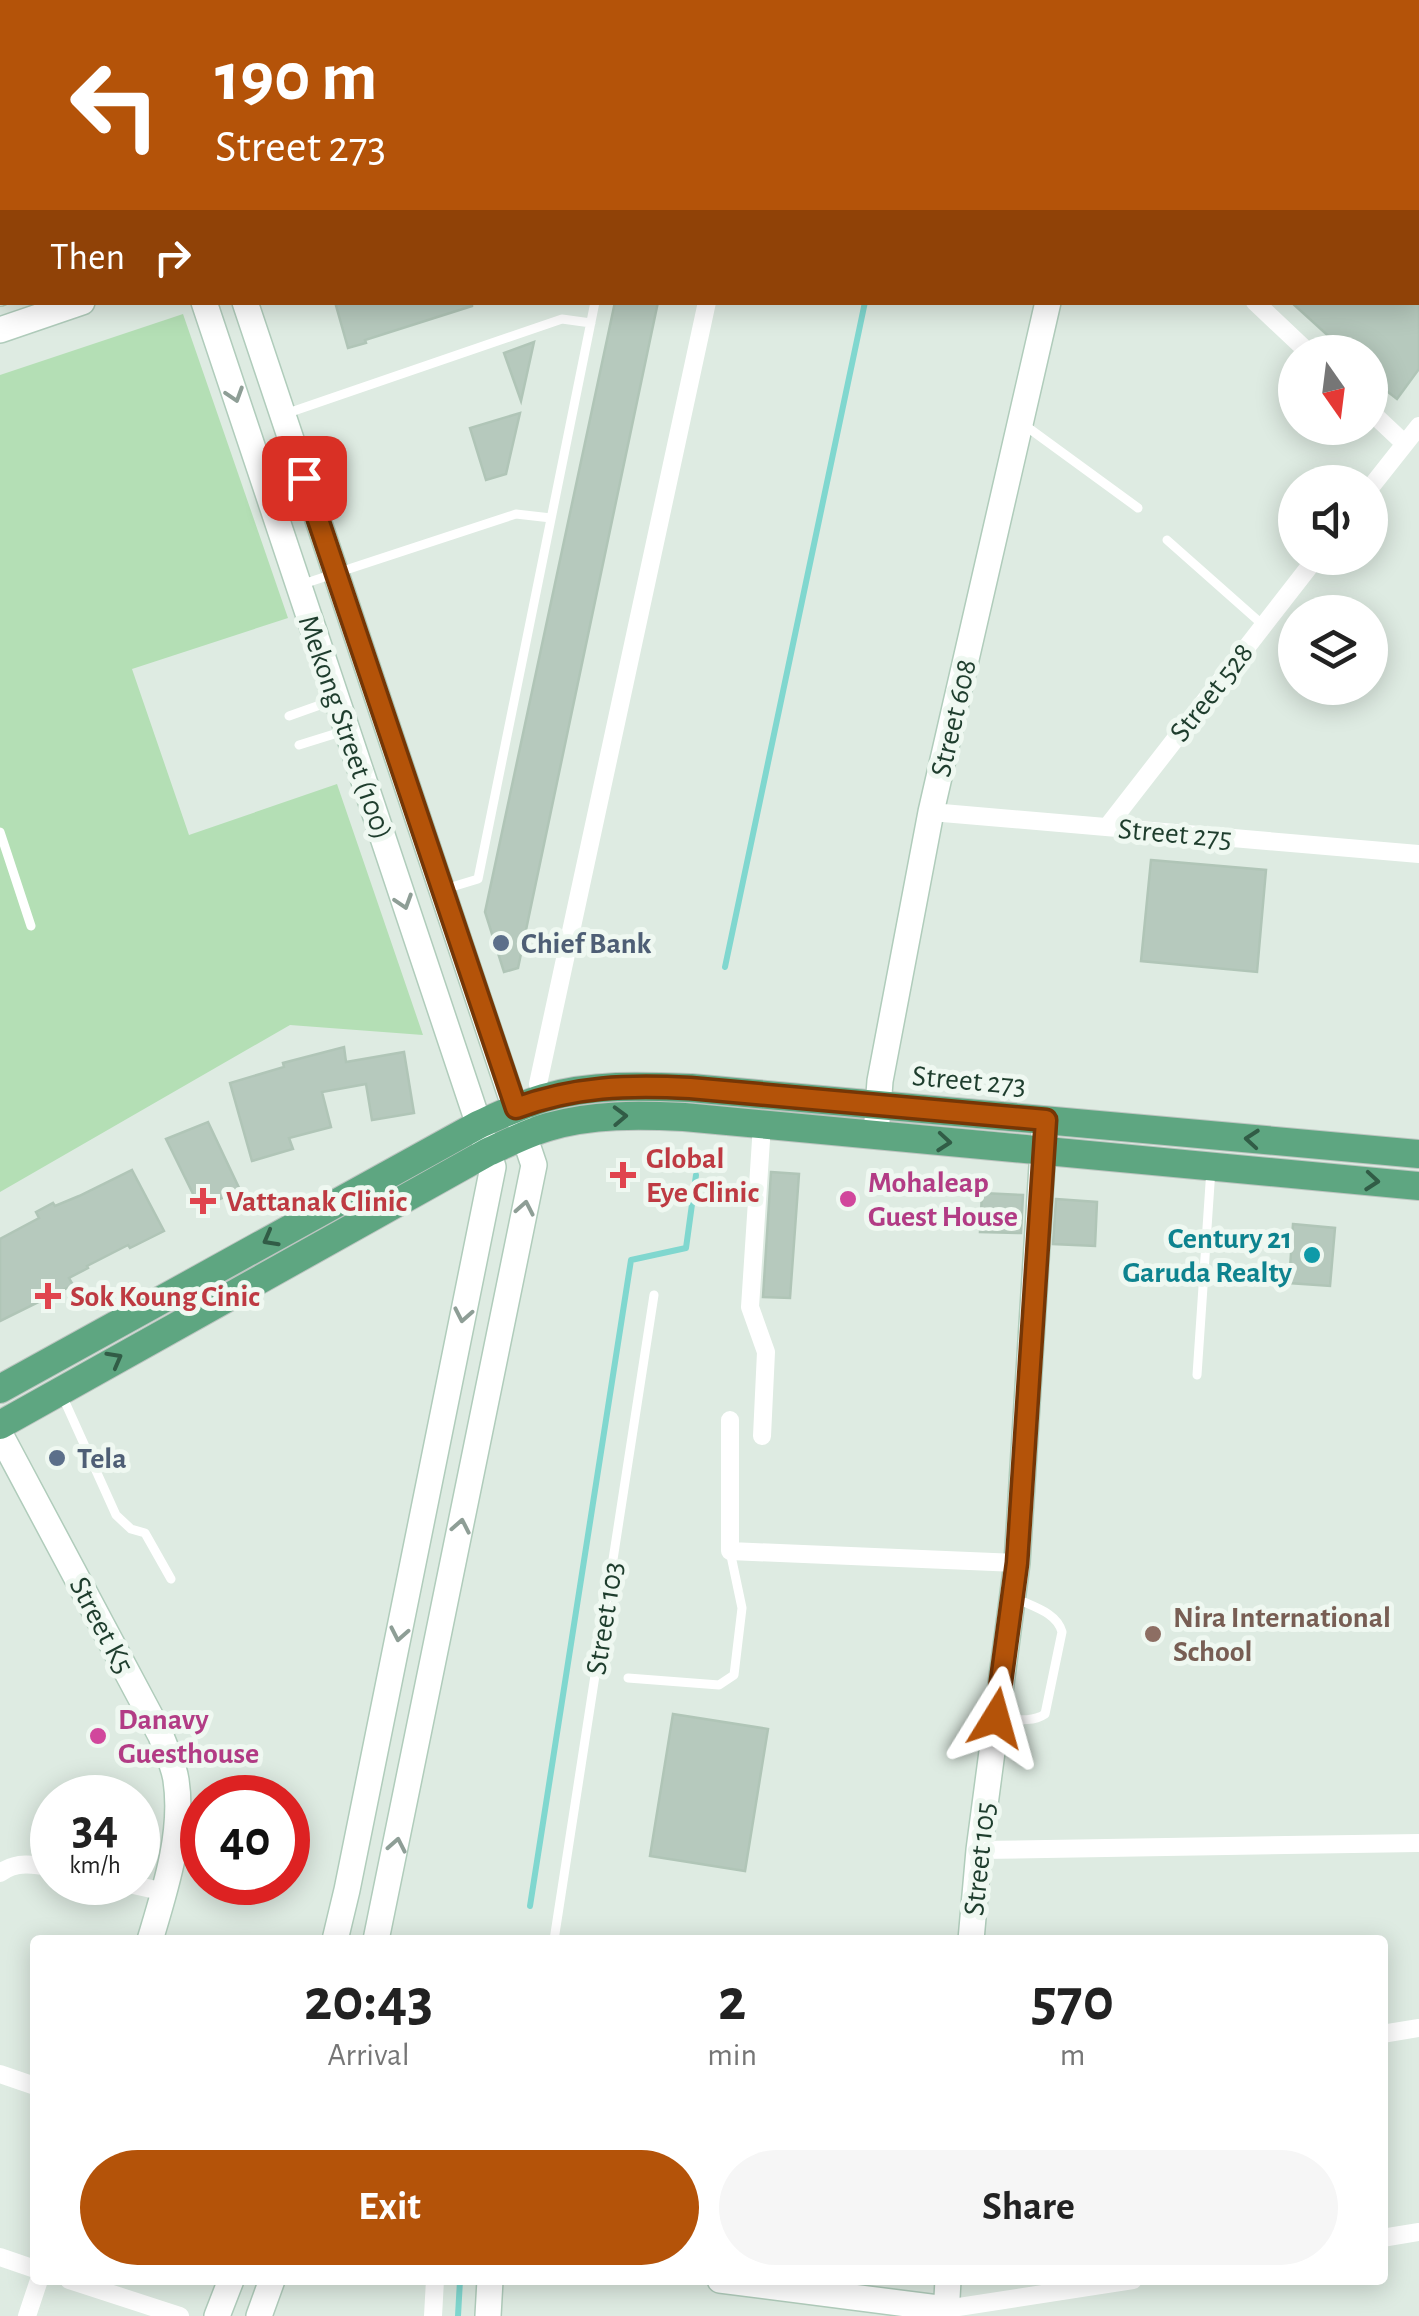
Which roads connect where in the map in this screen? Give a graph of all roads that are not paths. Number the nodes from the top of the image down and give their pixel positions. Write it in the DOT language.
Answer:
graph roads {
  1 [pos="73,305"];
  2 [pos="205,305"];
  3 [pos="246,305"];
  4 [pos="594,305"];
  5 [pos="706,305"];
  6 [pos="1047,305"];
  7 [pos="1258,305"];
  8 [pos="591,323"];
  9 [pos="0,330"];
  10 [pos="1290,335"];
  11 [pos="283,414"];
  12 [pos="1021,422"];
  13 [pos="1419,426"];
  14 [pos="1388,428"];
  15 [pos="1404,443"];
  16 [pos="1387,465"];
  17 [pos="1138,508"];
  18 [pos="551,518"];
  19 [pos="1167,540"];
  20 [pos="336,573"];
  21 [pos="1303,575"];
  22 [pos="298,586"];
  23 [pos="1264,625"];
  24 [pos="336,699"];
  25 [pos="289,716"];
  26 [pos="347,730"];
  27 [pos="300,746"];
  28 [pos="932,812"];
  29 [pos="1107,828"];
  30 [pos="0,832"];
  31 [pos="1419,854"];
  32 [pos="443,890"];
  33 [pos="31,926"];
  34 [pos="878,1105"];
  35 [pos="533,1117"];
  36 [pos="1046,1120"];
  37 [pos="478,1124"];
  38 [pos="762,1125"];
  39 [pos="875,1136"];
  40 [pos="1304,1144"];
  41 [pos="1042,1151"];
  42 [pos="488,1152"];
  43 [pos="1419,1154"];
  44 [pos="1211,1167"];
  45 [pos="1300,1175"];
  46 [pos="1419,1186"];
  47 [pos="654,1295"];
  48 [pos="1197,1376"];
  49 [pos="0,1389"];
  50 [pos="60,1390"];
  51 [pos="730,1420"];
  52 [pos="0,1424"];
  53 [pos="0,1434"];
  54 [pos="762,1436"];
  55 [pos="730,1550"];
  56 [pos="1017,1563"];
  57 [pos="172,1579"];
  58 [pos="1012,1597"];
  59 [pos="628,1678"];
  60 [pos="996,1718"];
  61 [pos="1419,1843"];
  62 [pos="978,1850"];
  63 [pos="30,1863"];
  64 [pos="0,1873"];
  65 [pos="160,1891"];
  66 [pos="165,1892"];
  67 [pos="152,1935"];
  68 [pos="335,1935"];
  69 [pos="377,1935"];
  70 [pos="555,1935"];
  71 [pos="970,1935"];
  72 [pos="1419,2028"];
  73 [pos="1388,2033"];
  74 [pos="0,2074"];
  75 [pos="30,2084"];
  76 [pos="1419,2232"];
  77 [pos="1388,2237"];
  78 [pos="0,2258"];
  79 [pos="30,2267"];
  80 [pos="37,2285"];
  81 [pos="84,2285"];
  82 [pos="228,2285"];
  83 [pos="270,2285"];
  84 [pos="435,2285"];
  85 [pos="490,2285"];
  86 [pos="754,2285"];
  87 [pos="948,2285"];
  88 [pos="1106,2285"];
  89 [pos="946,2313"];
  90 [pos="27,2316"];
  91 [pos="180,2316"];
  92 [pos="218,2316"];
  93 [pos="259,2316"];
  94 [pos="433,2316"];
  95 [pos="488,2316"];
  1 -- 9 [label="street"];
  2 -- 22 [label="street, Mekong Street (100), one-way"];
  3 -- 11 [label="street, Mekong Street (100)"];
  4 -- 8 [label="lane"];
  5 -- 35 [label="street"];
  6 -- 12 [label="street, Street 608"];
  7 -- 10 [label="street"];
  8 -- 11 [label="lane"];
  8 -- 18 [label="lane"];
  11 -- 20 [label="street, Mekong Street (100)"];
  12 -- 17 [label="lane"];
  12 -- 28 [label="street, Street 608"];
  13 -- 15 [label="street"];
  14 -- 15 [label="street"];
  15 -- 16 [label="street"];
  18 -- 20 [label="lane"];
  18 -- 32 [label="lane"];
  19 -- 23 [label="lane"];
  20 -- 22 [label="lane"];
  20 -- 32 [label="street, Mekong Street (100)"];
  21 -- 23 [label="street, Street 528"];
  22 -- 24 [label="street, Mekong Street (100)"];
  23 -- 29 [label="street, Street 528"];
  24 -- 25 [label="lane"];
  24 -- 26 [label="street, Mekong Street (100)"];
  26 -- 27 [label="lane"];
  26 -- 37 [label="street, Mekong Street (100), one-way"];
  28 -- 29 [label="street, Street 275"];
  28 -- 34 [label="street, Street 608"];
  29 -- 31 [label="street, Street 275"];
  30 -- 33 [label="lane"];
  32 -- 35 [label="street, Mekong Street (100)"];
  34 -- 35 [label="main road, Street 273"];
  34 -- 36 [label="main road, Street 273"];
  34 -- 39 [label="street, Street 608"];
  35 -- 37 [label="main road"];
  35 -- 38 [label="main road, one-way"];
  35 -- 42 [label="main road"];
  69 -- 35 [label="street, Mekong Street (100), one-way"];
  40 -- 36 [label="main road, Street 273, one-way"];
  36 -- 41 [label="street, Street 105"];
  37 -- 42 [label="street, Mekong Street (100)"];
  37 -- 49 [label="main road, one-way"];
  38 -- 39 [label="main road"];
  38 -- 54 [label="street"];
  39 -- 41 [label="main road, one-way"];
  40 -- 43 [label="main road, Street 273"];
  40 -- 45 [label="main road"];
  41 -- 44 [label="main road"];
  41 -- 56 [label="street, Street 105"];
  50 -- 42 [label="main road, one-way"];
  42 -- 68 [label="street, one-way"];
  44 -- 45 [label="main road"];
  44 -- 48 [label="lane"];
  45 -- 46 [label="main road, one-way"];
  47 -- 70 [label="lane, Street 103"];
  50 -- 52 [label="main road"];
  50 -- 57 [label="lane"];
  51 -- 55 [label="street"];
  53 -- 66 [label="street, Street K5"];
  55 -- 56 [label="street"];
  55 -- 59 [label="lane"];
  56 -- 58 [label="street, Street 105"];
  58 -- 60 [label="street, Street 105"];
  58 -- 60 [label="lane"];
  60 -- 62 [label="street, Street 105"];
  61 -- 62 [label="street"];
  62 -- 71 [label="street, Street 105"];
  63 -- 64 [label="street"];
  65 -- 66 [label="street"];
  66 -- 67 [label="street, Street K5"];
  72 -- 73 [label="street"];
  74 -- 75 [label="street"];
  76 -- 77 [label="street"];
  78 -- 79 [label="street"];
  80 -- 90 [label="street"];
  81 -- 91 [label="street"];
  82 -- 92 [label="street"];
  83 -- 93 [label="street"];
  84 -- 94 [label="street"];
  85 -- 95 [label="street"];
  86 -- 89 [label="street"];
  87 -- 89 [label="street"];
  88 -- 89 [label="street"];
}
